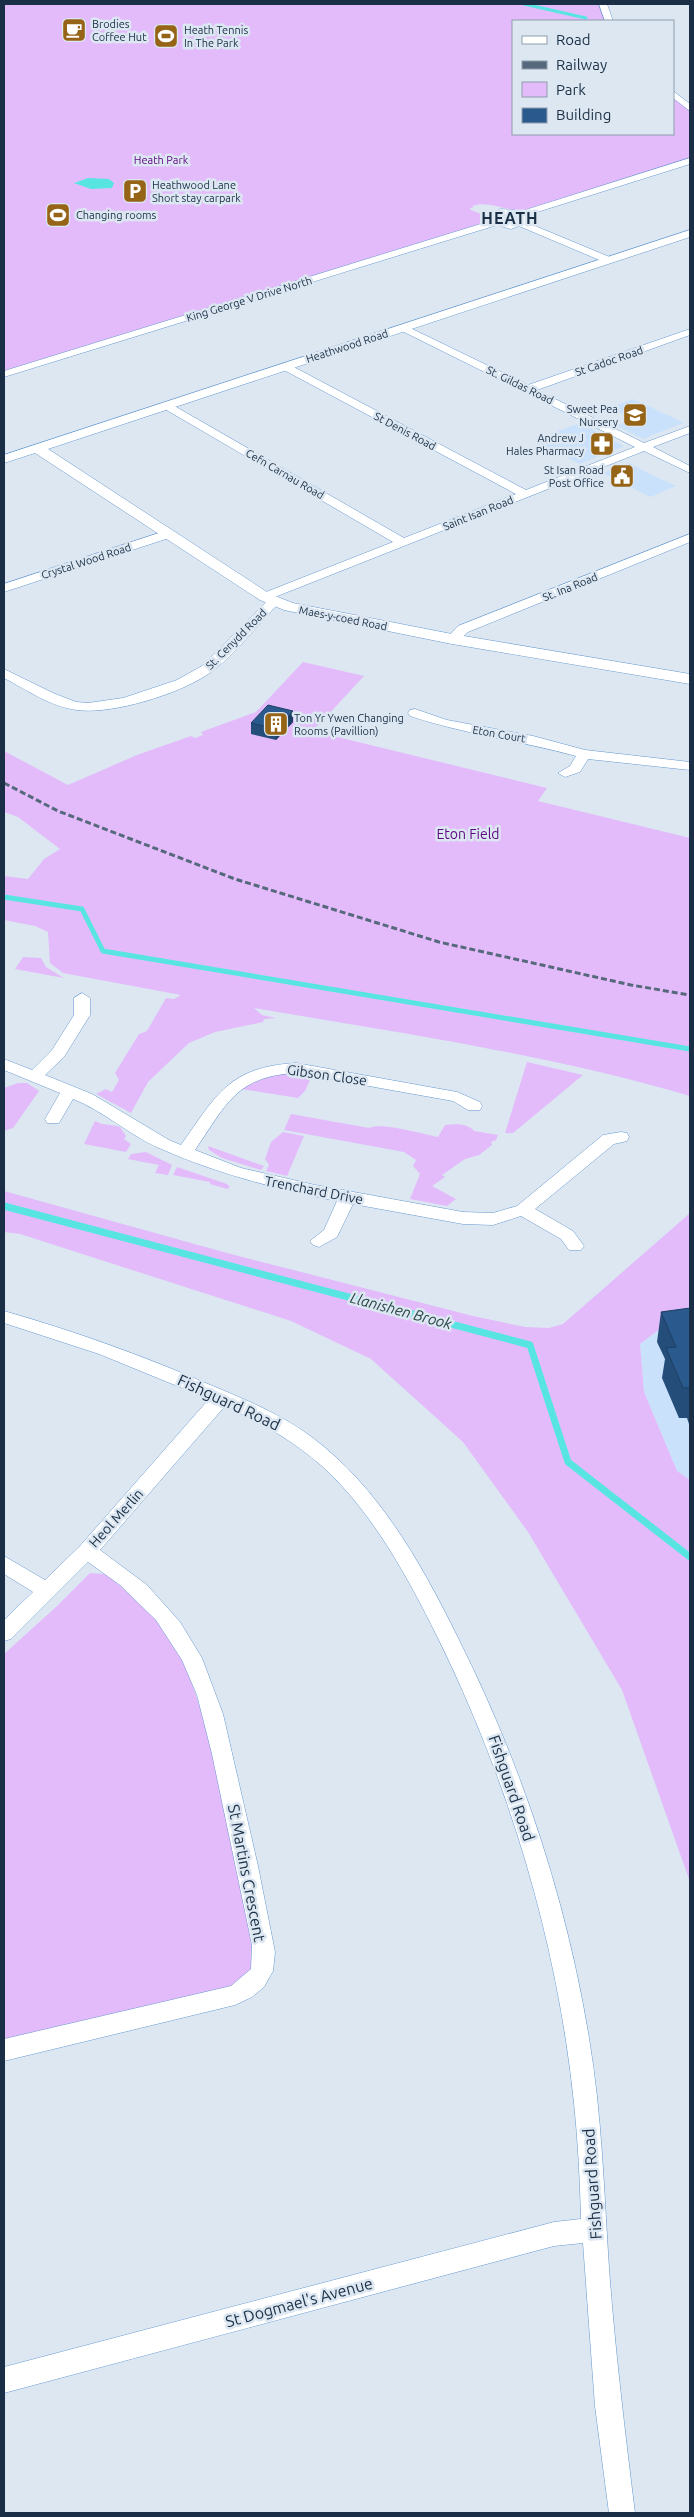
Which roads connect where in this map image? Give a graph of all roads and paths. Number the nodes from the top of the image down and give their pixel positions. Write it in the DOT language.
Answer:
graph roads {
  1 [pos="603,4"];
  2 [pos="609,20"];
  3 [pos="674,95"];
  4 [pos="690,108"];
  5 [pos="690,161"];
  6 [pos="522,219"];
  7 [pos="494,223"];
  8 [pos="690,233"];
  9 [pos="608,260"];
  10 [pos="404,328"];
  11 [pos="690,332"];
  12 [pos="286,367"];
  13 [pos="4,374"];
  14 [pos="528,389"];
  15 [pos="167,406"];
  16 [pos="690,429"];
  17 [pos="644,447"];
  18 [pos="38,449"];
  19 [pos="4,459"];
  20 [pos="690,470"];
  21 [pos="524,494"];
  22 [pos="168,534"];
  23 [pos="690,538"];
  24 [pos="404,543"];
  25 [pos="4,588"];
  26 [pos="270,599"];
  27 [pos="452,639"];
  28 [pos="4,672"];
  29 [pos="690,679"];
  30 [pos="415,713"];
  31 [pos="584,754"];
  32 [pos="690,766"];
  33 [pos="565,773"];
  34 [pos="82,998"];
  35 [pos="4,1064"];
  36 [pos="36,1076"];
  37 [pos="70,1091"];
  38 [pos="474,1106"];
  39 [pos="53,1119"];
  40 [pos="621,1137"];
  41 [pos="184,1153"];
  42 [pos="347,1197"];
  43 [pos="523,1210"];
  44 [pos="319,1241"];
  45 [pos="574,1246"];
  46 [pos="4,1317"];
  47 [pos="222,1397"];
  48 [pos="87,1551"];
  49 [pos="4,1564"];
  50 [pos="48,1591"];
  51 [pos="4,1633"];
  52 [pos="4,2050"];
  53 [pos="595,2229"];
  54 [pos="4,2380"];
  55 [pos="622,2513"];
  1 -- 2 [label="street"];
  3 -- 4 [label="street"];
  5 -- 6 [label="street"];
  6 -- 7 [label="street"];
  6 -- 7 [label="street"];
  6 -- 9 [label="street"];
  7 -- 13 [label="street, King George V Drive North"];
  8 -- 9 [label="street, Heathwood Road"];
  9 -- 10 [label="street, Heathwood Road"];
  10 -- 12 [label="street, Heathwood Road"];
  10 -- 14 [label="street, St. Gildas Road"];
  11 -- 14 [label="street, St Cadoc Road"];
  12 -- 15 [label="street, Heathwood Road"];
  12 -- 21 [label="street, St Denis Road"];
  14 -- 17 [label="street, St. Gildas Road"];
  15 -- 18 [label="street, Heathwood Road"];
  15 -- 24 [label="street, Cefn Carnau Road"];
  16 -- 17 [label="street, Saint Isan Road"];
  17 -- 20 [label="street, St. Gildas Road"];
  17 -- 21 [label="street, Saint Isan Road"];
  18 -- 19 [label="street, Heathwood Road"];
  18 -- 22 [label="street, Maes-y-coed Road"];
  21 -- 24 [label="street, Saint Isan Road"];
  22 -- 25 [label="street, Crystal Wood Road"];
  22 -- 26 [label="street, Maes-y-coed Road"];
  23 -- 27 [label="street, St. Ina Road"];
  24 -- 26 [label="street, Saint Isan Road"];
  26 -- 27 [label="street, Maes-y-coed Road"];
  26 -- 28 [label="street, St. Cenydd Road"];
  27 -- 29 [label="street, Maes-y-coed Road"];
  30 -- 31 [label="street, Eton Court"];
  31 -- 32 [label="street, Eton Court"];
  31 -- 33 [label="street"];
  34 -- 36 [label="street"];
  35 -- 36 [label="street, Trenchard Drive"];
  36 -- 37 [label="street, Trenchard Drive"];
  37 -- 39 [label="street"];
  37 -- 41 [label="street, Trenchard Drive"];
  38 -- 41 [label="street, Gibson Close"];
  40 -- 43 [label="street, Trenchard Drive"];
  41 -- 42 [label="street, Trenchard Drive"];
  42 -- 43 [label="street, Trenchard Drive"];
  42 -- 44 [label="street"];
  43 -- 45 [label="street"];
  46 -- 47 [label="street, Fishguard Road"];
  47 -- 48 [label="street, Heol Merlin"];
  47 -- 53 [label="street, Fishguard Road"];
  48 -- 50 [label="street, Heol Merlin"];
  48 -- 52 [label="street, St Martins Crescent"];
  49 -- 50 [label="street"];
  50 -- 51 [label="street, Heol Merlin"];
  53 -- 54 [label="street, St Dogmael's Avenue"];
  53 -- 55 [label="street, Fishguard Road"];
}
